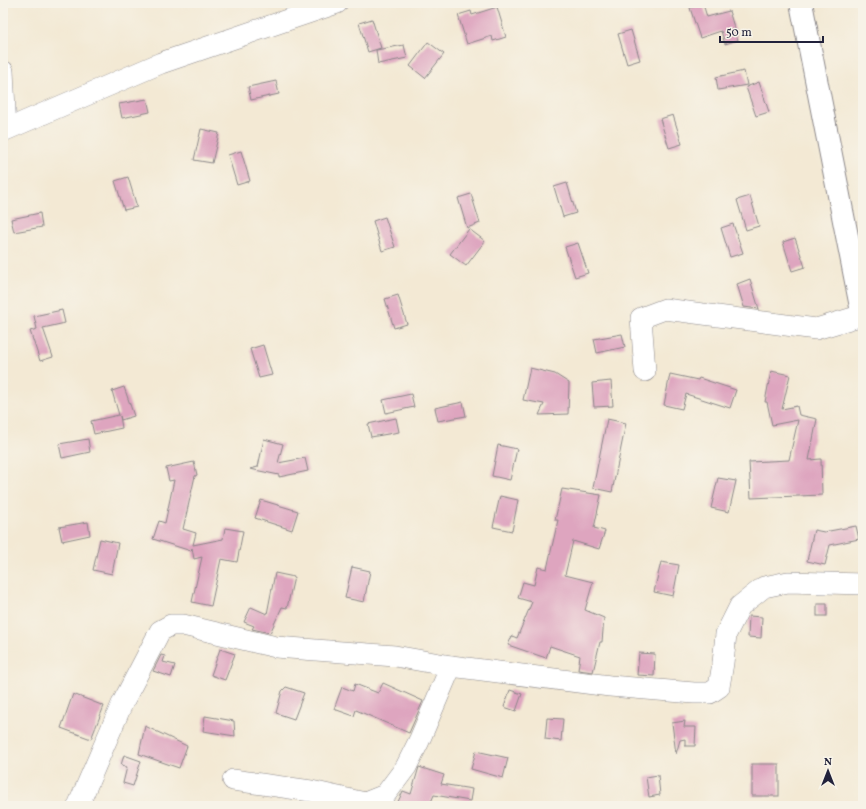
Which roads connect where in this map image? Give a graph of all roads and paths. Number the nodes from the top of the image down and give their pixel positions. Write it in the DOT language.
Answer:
graph roads {
  1 [pos="337,3"];
  2 [pos="801,3"];
  3 [pos="3,71"];
  4 [pos="5,130"];
  5 [pos="863,316"];
  6 [pos="645,371"];
  7 [pos="863,584"];
  8 [pos="451,666"];
  9 [pos="233,780"];
  10 [pos="78,806"];
  1 -- 4 [label="street"];
  2 -- 5 [label="highway"];
  3 -- 4 [label="street"];
  5 -- 6 [label="street"];
  7 -- 8 [label="street"];
  8 -- 9 [label="street"];
  8 -- 10 [label="street"];
}
